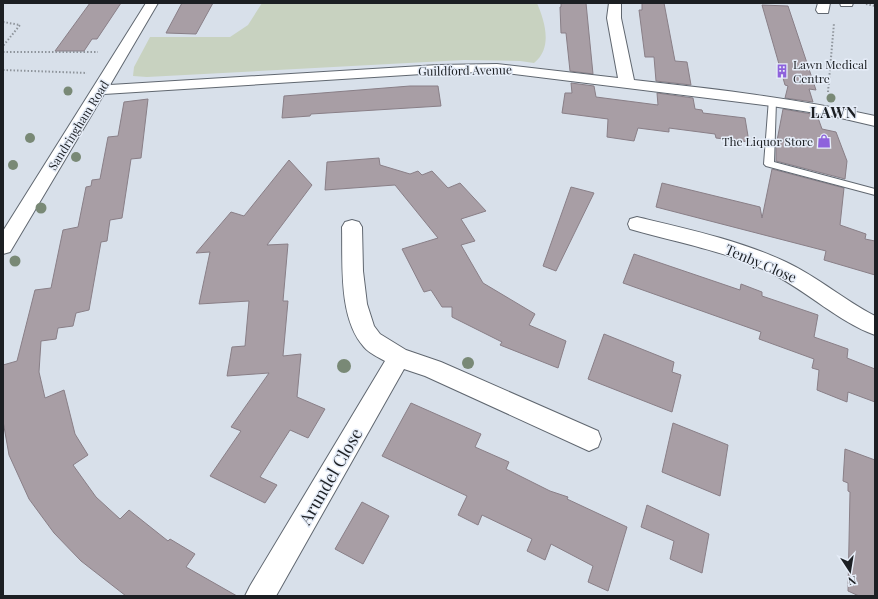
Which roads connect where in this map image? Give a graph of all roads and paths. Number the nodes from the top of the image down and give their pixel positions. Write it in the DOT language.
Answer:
graph roads {
  1 [pos="152,3"];
  2 [pos="615,3"];
  3 [pos="862,3"];
  4 [pos="875,6"];
  5 [pos="824,7"];
  6 [pos="3,22"];
  7 [pos="3,46"];
  8 [pos="3,52"];
  9 [pos="123,52"];
  10 [pos="3,70"];
  11 [pos="109,74"];
  12 [pos="627,83"];
  13 [pos="100,90"];
  14 [pos="772,101"];
  15 [pos="828,110"];
  16 [pos="875,121"];
  17 [pos="875,192"];
  18 [pos="637,224"];
  19 [pos="352,227"];
  20 [pos="5,240"];
  21 [pos="875,326"];
  22 [pos="399,357"];
  23 [pos="589,439"];
  24 [pos="260,596"];
  1 -- 9 [label="street, Sandringham Road"];
  2 -- 12 [label="street"];
  3 -- 4 [label="path"];
  5 -- 15 [label="path"];
  6 -- 7 [label="path"];
  8 -- 9 [label="path"];
  9 -- 11 [label="street, Sandringham Road"];
  10 -- 11 [label="path"];
  11 -- 13 [label="street, Sandringham Road"];
  12 -- 13 [label="street, Guildford Avenue"];
  12 -- 14 [label="street, Guildford Avenue"];
  13 -- 20 [label="street, Sandringham Road"];
  14 -- 15 [label="street, Guildford Avenue"];
  14 -- 17 [label="lane"];
  15 -- 16 [label="street, Guildford Avenue"];
  18 -- 21 [label="street, Tenby Close"];
  19 -- 22 [label="street"];
  22 -- 23 [label="street"];
  22 -- 24 [label="street, Arundel Close"];
}
